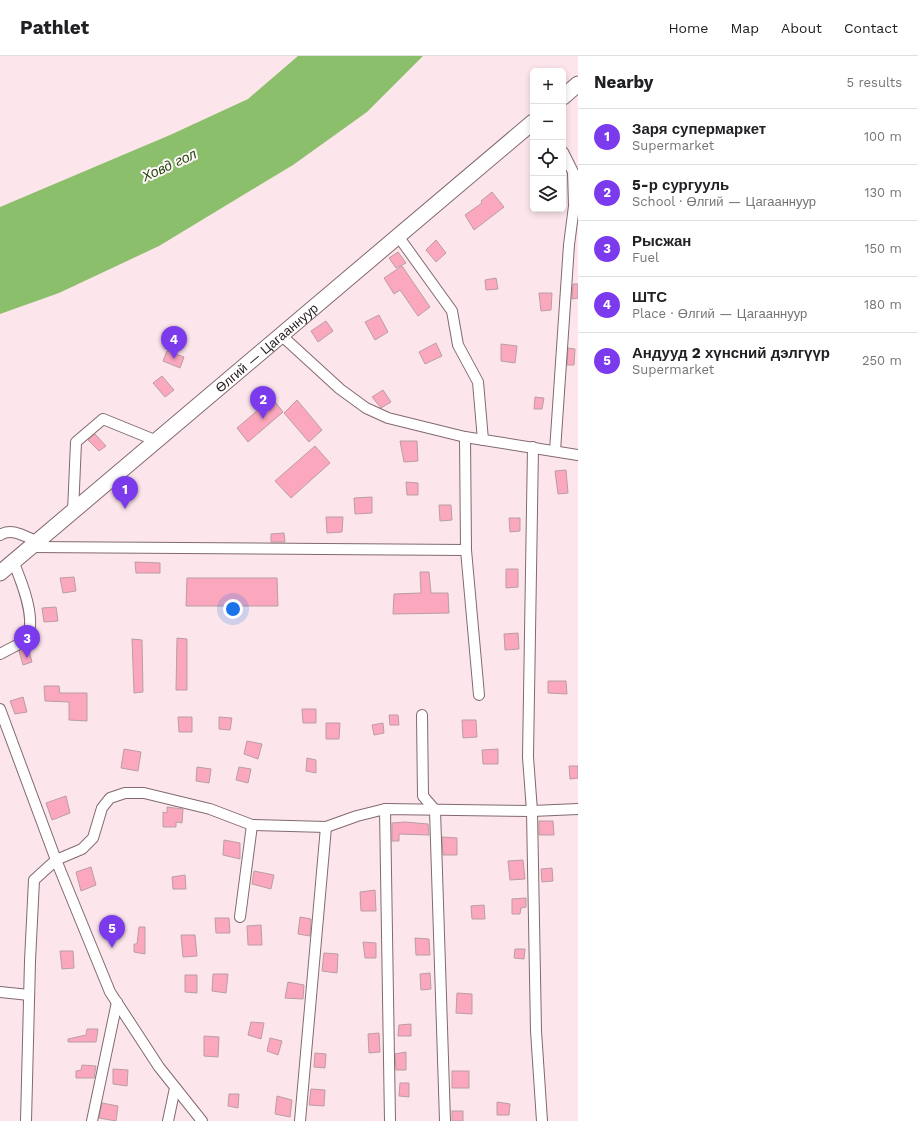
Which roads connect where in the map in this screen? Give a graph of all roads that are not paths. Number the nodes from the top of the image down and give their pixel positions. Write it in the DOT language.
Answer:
graph roads {
  1 [pos="578,84"];
  2 [pos="566,94"];
  3 [pos="530,125"];
  4 [pos="566,158"];
  5 [pos="398,236"];
  6 [pos="282,336"];
  7 [pos="465,438"];
  8 [pos="483,440"];
  9 [pos="157,441"];
  10 [pos="533,448"];
  11 [pos="555,451"];
  12 [pos="578,455"];
  13 [pos="73,512"];
  14 [pos="0,536"];
  15 [pos="34,545"];
  16 [pos="466,550"];
  17 [pos="13,561"];
  18 [pos="0,573"];
  19 [pos="0,654"];
  20 [pos="479,695"];
  21 [pos="0,710"];
  22 [pos="422,715"];
  23 [pos="4,734"];
  24 [pos="385,809"];
  25 [pos="578,809"];
  26 [pos="435,810"];
  27 [pos="532,812"];
  28 [pos="252,824"];
  29 [pos="326,827"];
  30 [pos="56,860"];
  31 [pos="240,916"];
  32 [pos="0,992"];
  33 [pos="29,995"];
  34 [pos="116,1002"];
  35 [pos="175,1088"];
  36 [pos="26,1121"];
  37 [pos="92,1121"];
  38 [pos="168,1121"];
  39 [pos="202,1121"];
  40 [pos="300,1121"];
  41 [pos="390,1121"];
  42 [pos="444,1121"];
  43 [pos="542,1121"];
  1 -- 2 [label="highway"];
  3 -- 5 [label="highway, Өлгий — Цагааннуур"];
  4 -- 11 [label="street"];
  5 -- 6 [label="highway, Өлгий — Цагааннуур"];
  5 -- 8 [label="street"];
  6 -- 7 [label="street"];
  6 -- 9 [label="highway, Өлгий — Цагааннуур"];
  7 -- 8 [label="street"];
  7 -- 16 [label="street"];
  8 -- 10 [label="street"];
  9 -- 13 [label="highway, Өлгий — Цагааннуур"];
  9 -- 13 [label="street"];
  10 -- 11 [label="street"];
  10 -- 27 [label="street"];
  11 -- 12 [label="street"];
  13 -- 15 [label="highway, Өлгий — Цагааннуур"];
  14 -- 15 [label="street"];
  15 -- 16 [label="street"];
  15 -- 17 [label="highway, Өлгий — Цагааннуур"];
  16 -- 20 [label="street"];
  17 -- 18 [label="highway, Өлгий — Цагааннуур"];
  17 -- 19 [label="street"];
  21 -- 23 [label="street"];
  22 -- 26 [label="street"];
  23 -- 30 [label="street"];
  24 -- 26 [label="street"];
  24 -- 29 [label="street"];
  24 -- 41 [label="street"];
  25 -- 27 [label="street"];
  26 -- 27 [label="street"];
  26 -- 42 [label="street"];
  27 -- 43 [label="street"];
  28 -- 29 [label="street"];
  28 -- 30 [label="street"];
  28 -- 31 [label="street"];
  29 -- 40 [label="street"];
  30 -- 33 [label="street"];
  30 -- 34 [label="street"];
  32 -- 33 [label="street"];
  33 -- 36 [label="street"];
  34 -- 35 [label="street"];
  34 -- 37 [label="street"];
  35 -- 38 [label="street"];
  35 -- 39 [label="street"];
}
